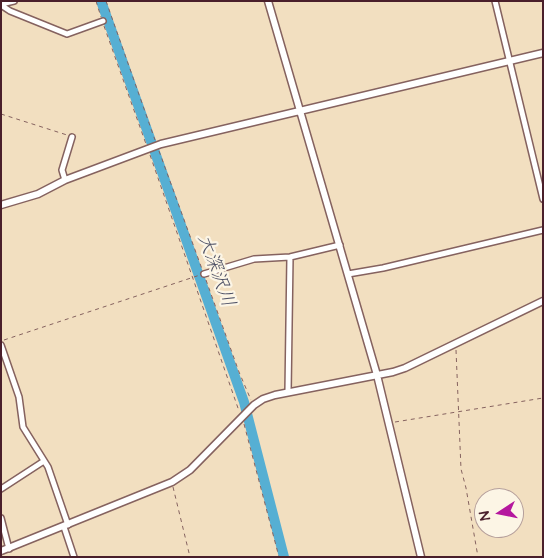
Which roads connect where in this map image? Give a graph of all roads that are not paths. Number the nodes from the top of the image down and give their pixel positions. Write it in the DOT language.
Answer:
graph roads {
  1 [pos="14,1"];
  2 [pos="268,1"];
  3 [pos="495,1"];
  4 [pos="1,4"];
  5 [pos="103,21"];
  6 [pos="543,53"];
  7 [pos="510,61"];
  8 [pos="300,111"];
  9 [pos="72,137"];
  10 [pos="66,180"];
  11 [pos="543,199"];
  12 [pos="1,205"];
  13 [pos="543,230"];
  14 [pos="340,244"];
  15 [pos="290,257"];
  16 [pos="204,274"];
  17 [pos="348,274"];
  18 [pos="543,301"];
  19 [pos="1,343"];
  20 [pos="377,375"];
  21 [pos="288,392"];
  22 [pos="44,461"];
  23 [pos="1,489"];
  24 [pos="1,518"];
  25 [pos="66,526"];
  26 [pos="8,548"];
  27 [pos="1,551"];
  28 [pos="74,557"];
  29 [pos="421,557"];
  1 -- 4 [label="street"];
  2 -- 8 [label="street"];
  3 -- 7 [label="street"];
  4 -- 5 [label="street"];
  6 -- 7 [label="street"];
  7 -- 8 [label="street"];
  7 -- 11 [label="street"];
  8 -- 10 [label="street"];
  8 -- 14 [label="street"];
  9 -- 10 [label="street"];
  10 -- 12 [label="street"];
  13 -- 17 [label="street"];
  14 -- 15 [label="street"];
  14 -- 17 [label="street"];
  15 -- 16 [label="street"];
  15 -- 21 [label="street"];
  17 -- 20 [label="street"];
  18 -- 20 [label="street"];
  19 -- 22 [label="street"];
  20 -- 21 [label="street"];
  20 -- 29 [label="street"];
  21 -- 25 [label="street"];
  22 -- 23 [label="street"];
  22 -- 25 [label="street"];
  24 -- 26 [label="street"];
  25 -- 26 [label="street"];
  25 -- 28 [label="street"];
  26 -- 27 [label="street"];
}
